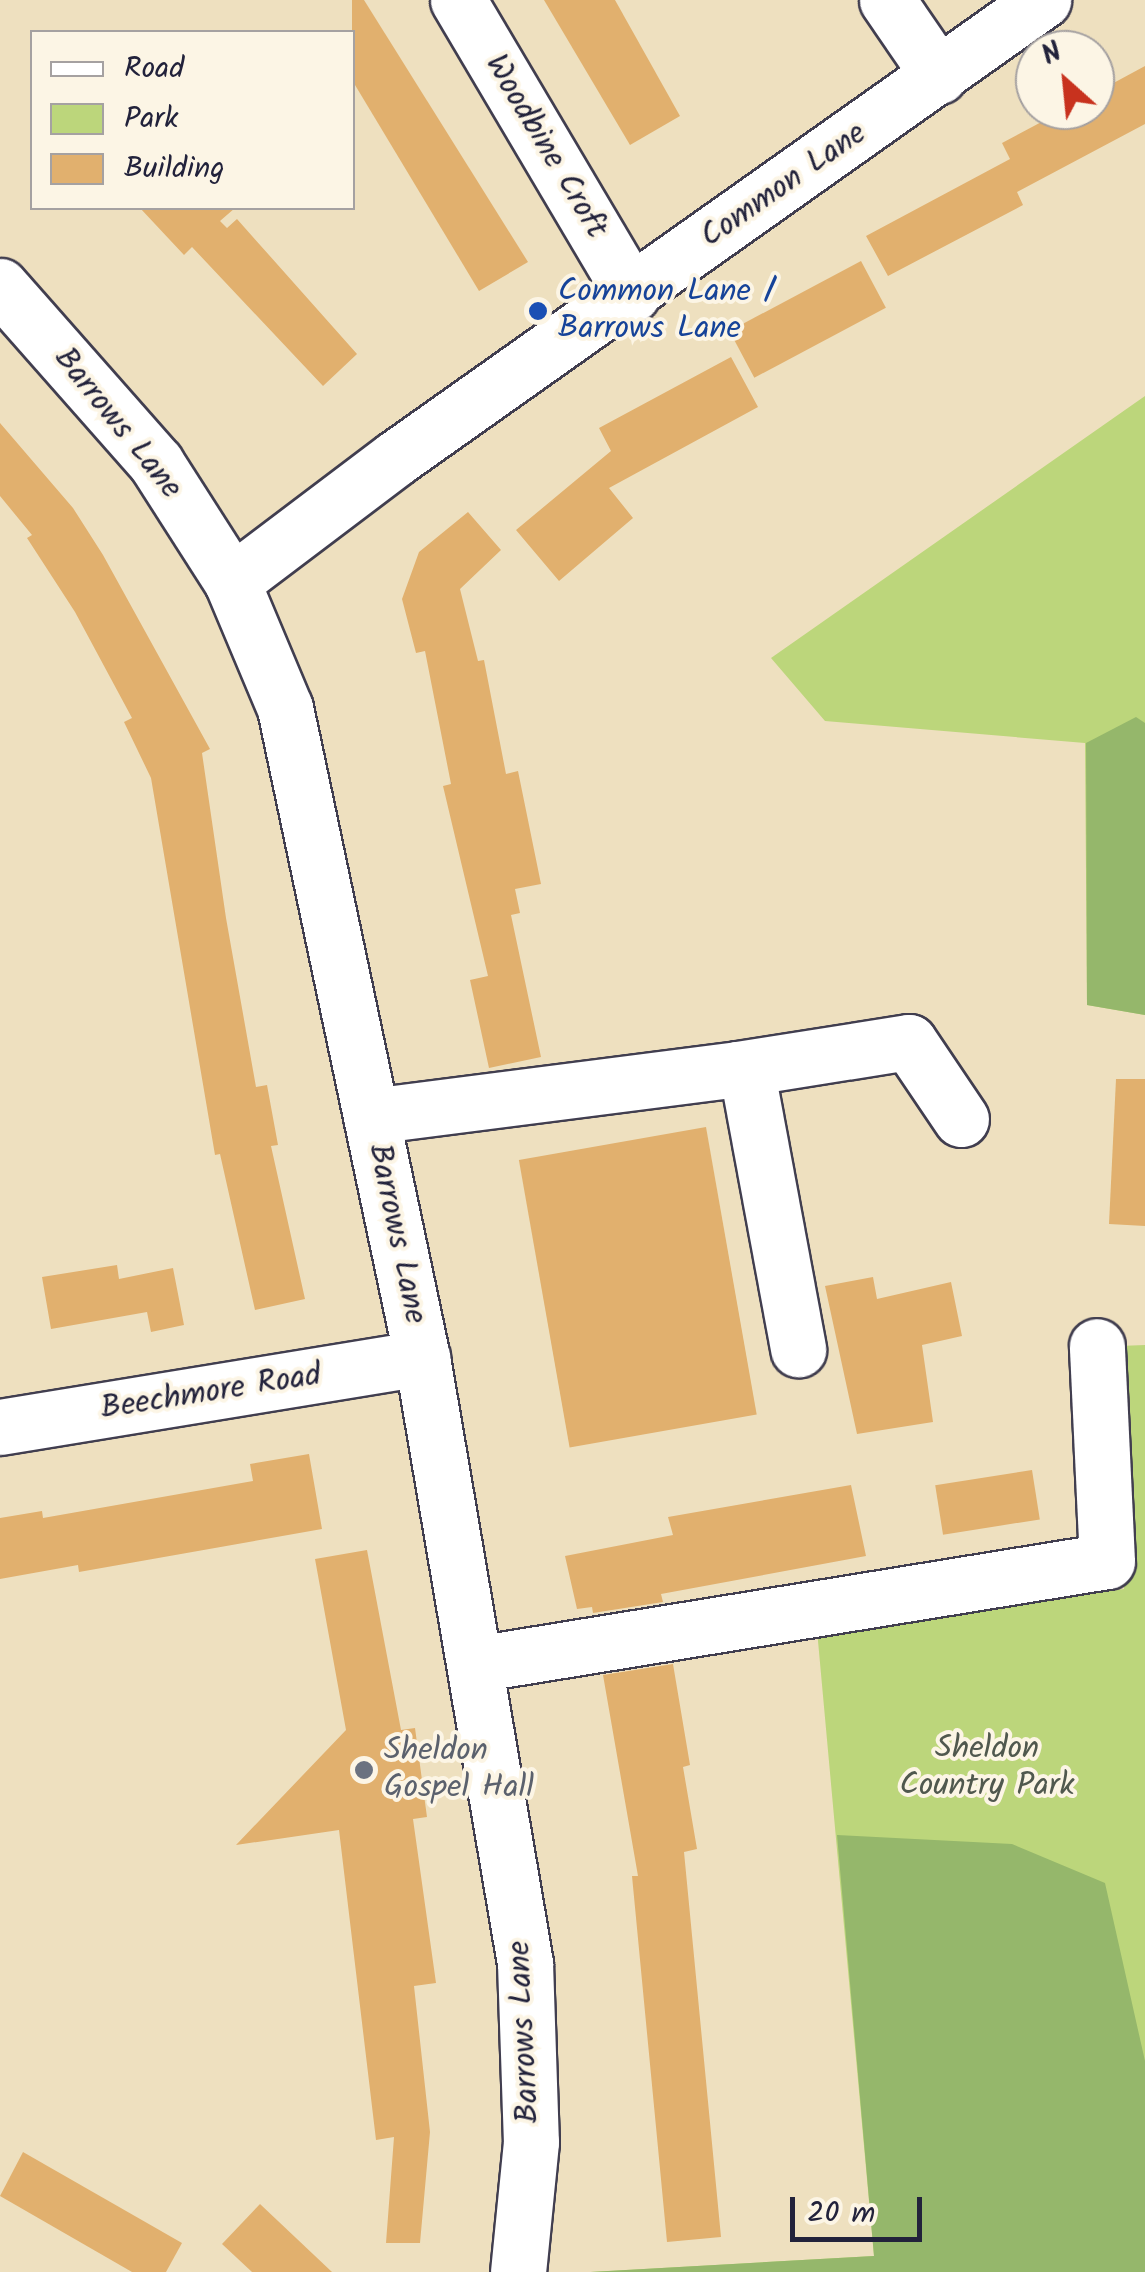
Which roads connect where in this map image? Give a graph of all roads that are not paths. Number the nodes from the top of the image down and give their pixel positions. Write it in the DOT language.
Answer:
graph roads {
  1 [pos="458,0"];
  2 [pos="887,0"];
  3 [pos="1043,0"];
  4 [pos="938,76"];
  5 [pos="0,286"];
  6 [pos="632,294"];
  7 [pos="232,582"];
  8 [pos="738,1069"];
  9 [pos="371,1116"];
  10 [pos="960,1119"];
  11 [pos="1097,1346"];
  12 [pos="798,1349"];
  13 [pos="422,1358"];
  14 [pos="0,1427"];
  15 [pos="476,1664"];
  16 [pos="518,2272"];
  1 -- 6 [label="street, Woodbine Croft"];
  2 -- 4 [label="street"];
  3 -- 4 [label="street, Common Lane"];
  4 -- 6 [label="street, Common Lane"];
  5 -- 7 [label="street, Barrows Lane"];
  6 -- 7 [label="street, Common Lane"];
  7 -- 9 [label="street, Barrows Lane"];
  8 -- 9 [label="street"];
  8 -- 10 [label="street"];
  8 -- 12 [label="street"];
  9 -- 13 [label="street, Barrows Lane"];
  11 -- 15 [label="street"];
  13 -- 14 [label="street, Beechmore Road"];
  13 -- 15 [label="street, Barrows Lane"];
  15 -- 16 [label="street, Barrows Lane"];
}
